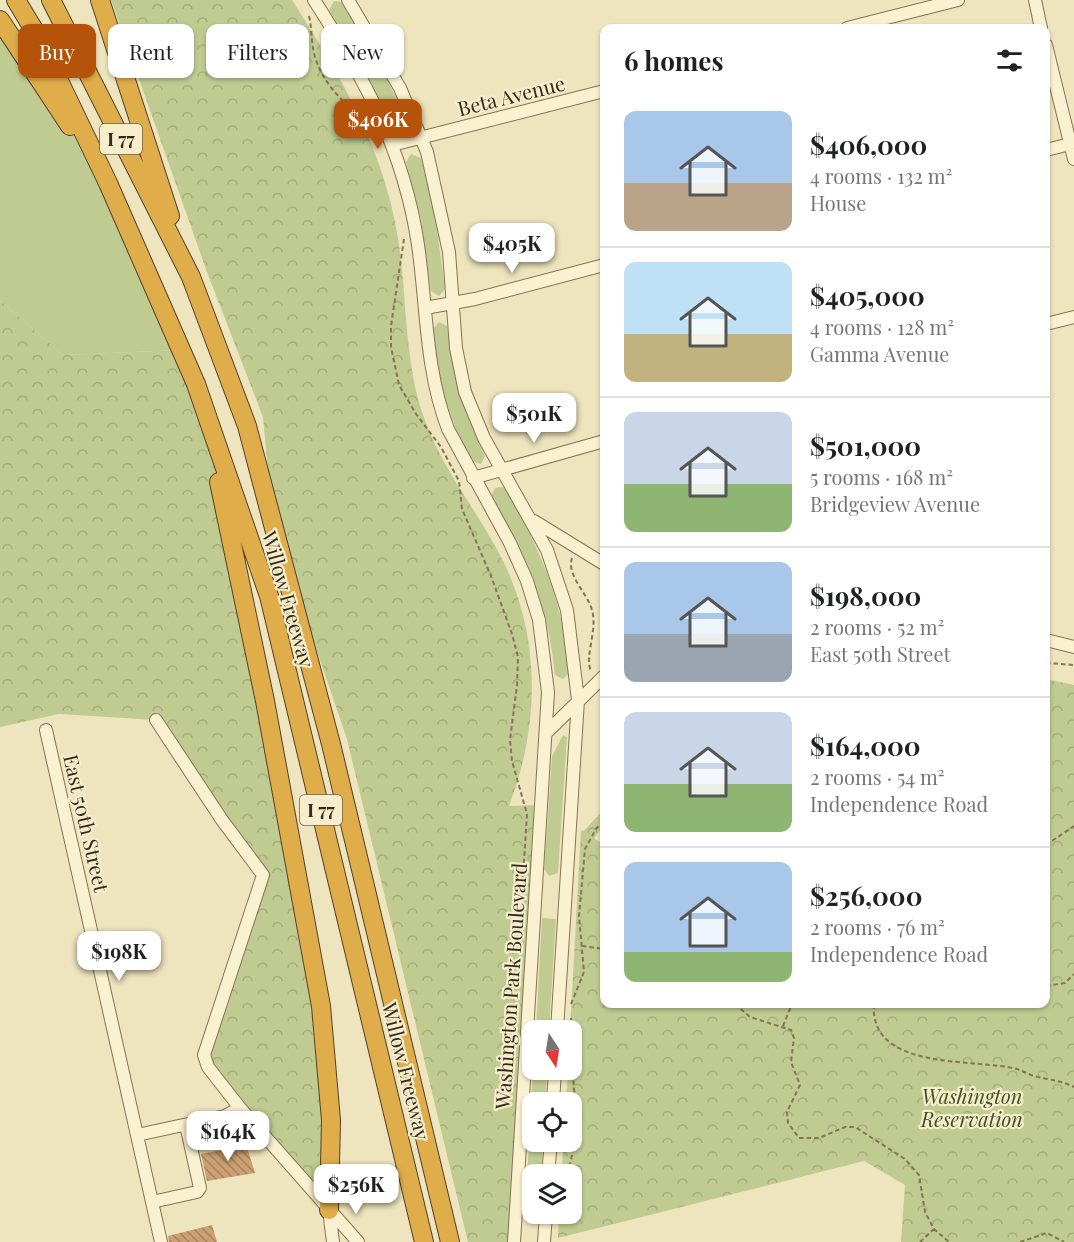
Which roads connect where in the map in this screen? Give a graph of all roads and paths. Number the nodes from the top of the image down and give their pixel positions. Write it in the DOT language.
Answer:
graph roads {
  1 [pos="16,0"];
  2 [pos="51,0"];
  3 [pos="100,0"];
  4 [pos="314,0"];
  5 [pos="348,0"];
  6 [pos="958,0"];
  7 [pos="1035,0"];
  8 [pos="308,13"];
  9 [pos="0,20"];
  10 [pos="863,24"];
  11 [pos="1040,24"];
  12 [pos="1050,62"];
  13 [pos="600,92"];
  14 [pos="375,137"];
  15 [pos="422,138"];
  16 [pos="1070,144"];
  17 [pos="392,145"];
  18 [pos="1050,149"];
  19 [pos="1074,159"];
  20 [pos="108,183"];
  21 [pos="404,237"];
  22 [pos="600,267"];
  23 [pos="191,277"];
  24 [pos="454,303"];
  25 [pos="425,308"];
  26 [pos="1074,317"];
  27 [pos="1050,323"];
  28 [pos="196,384"];
  29 [pos="600,442"];
  30 [pos="502,468"];
  31 [pos="473,478"];
  32 [pos="532,520"];
  33 [pos="572,559"];
  34 [pos="600,562"];
  35 [pos="1050,641"];
  36 [pos="1074,647"];
  37 [pos="1050,663"];
  38 [pos="1074,665"];
  39 [pos="599,676"];
  40 [pos="578,700"];
  41 [pos="156,720"];
  42 [pos="46,730"];
  43 [pos="546,733"];
  44 [pos="600,824"];
  45 [pos="1074,826"];
  46 [pos="1050,842"];
  47 [pos="523,885"];
  48 [pos="582,946"];
  49 [pos="600,948"];
  50 [pos="1074,974"];
  51 [pos="1050,985"];
  52 [pos="571,1004"];
  53 [pos="740,1008"];
  54 [pos="790,1008"];
  55 [pos="875,1008"];
  56 [pos="571,1016"];
  57 [pos="558,1020"];
  58 [pos="571,1020"];
  59 [pos="783,1026"];
  60 [pos="573,1080"];
  61 [pos="1074,1087"];
  62 [pos="240,1108"];
  63 [pos="186,1125"];
  64 [pos="138,1135"];
  65 [pos="570,1164"];
  66 [pos="153,1202"];
  67 [pos="329,1210"];
  68 [pos="545,1224"];
  69 [pos="934,1229"];
  70 [pos="161,1242"];
  71 [pos="333,1242"];
  72 [pos="358,1242"];
  73 [pos="424,1242"];
  74 [pos="450,1242"];
  75 [pos="514,1242"];
  76 [pos="544,1242"];
  77 [pos="920,1242"];
  78 [pos="949,1242"];
  79 [pos="1020,1242"];
  80 [pos="1064,1242"];
  1 -- 20 [label="highway, Willow Freeway / I 77"];
  2 -- 23 [label="highway, Willow Freeway / I 77"];
  3 -- 23 [label="highway"];
  4 -- 17 [label="street, Washington Park Boulevard"];
  5 -- 15 [label="street"];
  6 -- 10 [label="street"];
  7 -- 11 [label="street"];
  8 -- 14 [label="path"];
  9 -- 20 [label="highway"];
  12 -- 16 [label="street"];
  13 -- 15 [label="street, Beta Avenue"];
  15 -- 17 [label="street, Beta Avenue"];
  15 -- 24 [label="street"];
  16 -- 18 [label="street"];
  16 -- 19 [label="street"];
  17 -- 25 [label="street, Washington Park Boulevard"];
  20 -- 28 [label="highway, Willow Freeway / I 77"];
  21 -- 47 [label="path"];
  22 -- 24 [label="street"];
  23 -- 74 [label="highway, Willow Freeway / I 77"];
  24 -- 25 [label="street"];
  24 -- 30 [label="street"];
  25 -- 31 [label="street, Washington Park Boulevard"];
  26 -- 27 [label="street"];
  28 -- 67 [label="highway"];
  28 -- 73 [label="highway, Willow Freeway / I 77"];
  29 -- 30 [label="street"];
  30 -- 31 [label="street"];
  30 -- 32 [label="street"];
  31 -- 43 [label="street, Washington Park Boulevard"];
  32 -- 34 [label="street"];
  32 -- 40 [label="street"];
  33 -- 39 [label="path"];
  35 -- 36 [label="street"];
  37 -- 38 [label="path"];
  39 -- 40 [label="street"];
  40 -- 43 [label="street"];
  40 -- 57 [label="street"];
  41 -- 62 [label="street"];
  42 -- 64 [label="street, East 50th Street"];
  43 -- 75 [label="street, Washington Park Boulevard"];
  44 -- 48 [label="path"];
  45 -- 46 [label="path"];
  48 -- 49 [label="path"];
  48 -- 52 [label="path"];
  50 -- 51 [label="path"];
  53 -- 59 [label="path"];
  54 -- 59 [label="path"];
  55 -- 61 [label="path"];
  56 -- 58 [label="path"];
  59 -- 69 [label="path"];
  60 -- 65 [label="path"];
  62 -- 63 [label="street"];
  62 -- 67 [label="street"];
  63 -- 64 [label="street"];
  63 -- 66 [label="street"];
  64 -- 66 [label="street, East 50th Street"];
  66 -- 70 [label="street, East 50th Street"];
  67 -- 71 [label="street"];
  67 -- 72 [label="street"];
  68 -- 76 [label="street"];
  69 -- 77 [label="path"];
  69 -- 78 [label="path"];
  79 -- 80 [label="path"];
}
